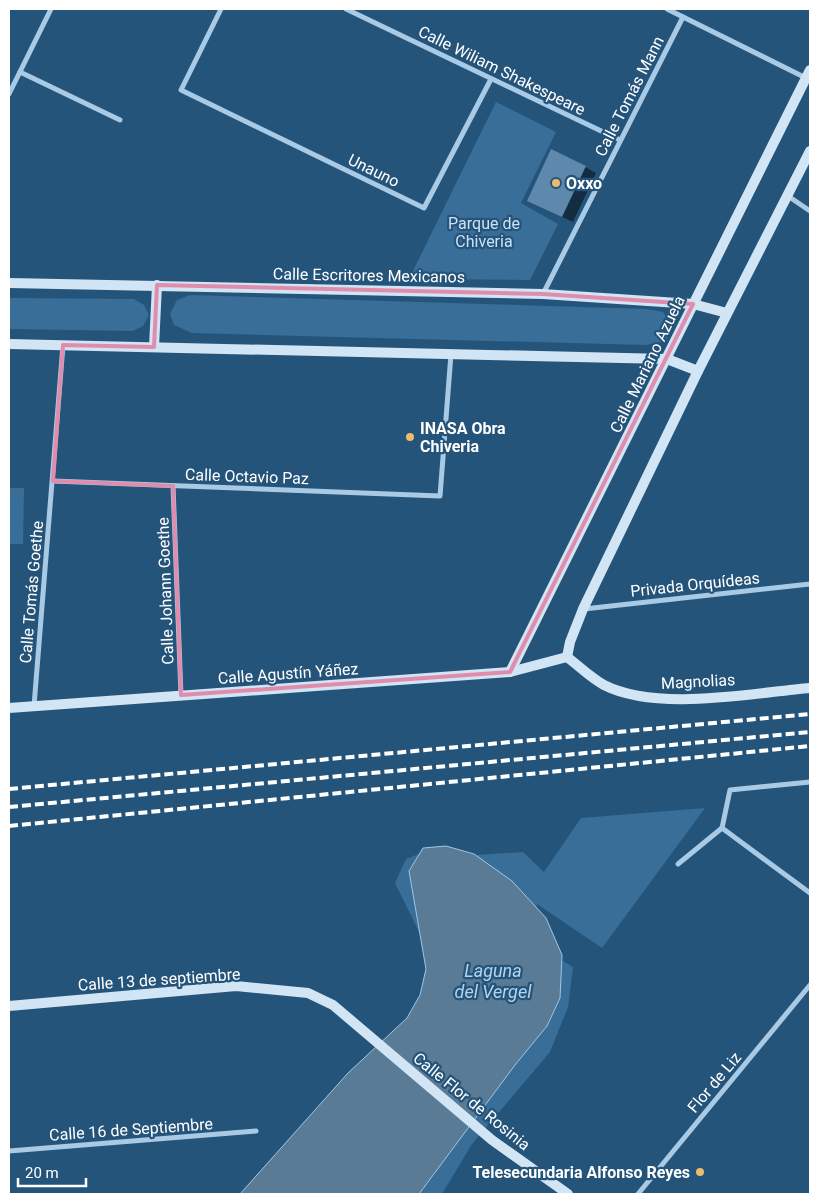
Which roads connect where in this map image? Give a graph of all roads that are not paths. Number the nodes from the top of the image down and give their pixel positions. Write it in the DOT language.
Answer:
graph roads {
  1 [pos="51,9"];
  2 [pos="221,9"];
  3 [pos="346,9"];
  4 [pos="667,9"];
  5 [pos="683,17"];
  6 [pos="20,72"];
  7 [pos="808,74"];
  8 [pos="491,79"];
  9 [pos="9,94"];
  10 [pos="120,120"];
  11 [pos="620,140"];
  12 [pos="810,151"];
  13 [pos="788,196"];
  14 [pos="810,211"];
  15 [pos="9,283"];
  16 [pos="157,285"];
  17 [pos="543,294"];
  18 [pos="693,304"];
  19 [pos="727,313"];
  20 [pos="9,344"];
  21 [pos="63,345"];
  22 [pos="154,347"];
  23 [pos="451,354"];
  24 [pos="667,359"];
  25 [pos="698,371"];
  26 [pos="53,481"];
  27 [pos="173,486"];
  28 [pos="810,584"];
  29 [pos="583,609"];
  30 [pos="568,657"];
  31 [pos="510,672"];
  32 [pos="810,688"];
  33 [pos="181,696"];
  34 [pos="34,706"];
  35 [pos="9,708"];
  36 [pos="810,782"];
  37 [pos="722,828"];
  38 [pos="678,864"];
  39 [pos="810,893"];
  40 [pos="810,985"];
  41 [pos="9,1006"];
  42 [pos="361,1028"];
  43 [pos="256,1132"];
  44 [pos="9,1150"];
  45 [pos="568,1194"];
  46 [pos="638,1194"];
  1 -- 6 [label="street"];
  2 -- 8 [label="street, Unauno"];
  3 -- 8 [label="street, Calle Wiliam Shakespeare"];
  4 -- 5 [label="street"];
  5 -- 7 [label="street"];
  5 -- 11 [label="street, Calle Tomás Mann"];
  6 -- 9 [label="street"];
  6 -- 10 [label="street"];
  7 -- 18 [label="street, Calle Mariano Azuela"];
  8 -- 11 [label="street, Calle Wiliam Shakespeare"];
  11 -- 17 [label="street, Calle Tomás Mann"];
  12 -- 13 [label="street"];
  13 -- 14 [label="street"];
  13 -- 19 [label="street"];
  15 -- 16 [label="street, Calle Escritores Mexicanos"];
  16 -- 17 [label="street, Calle Escritores Mexicanos"];
  16 -- 22 [label="street"];
  17 -- 18 [label="street, Calle Escritores Mexicanos"];
  18 -- 19 [label="street, Calle Escritores Mexicanos"];
  18 -- 24 [label="street, Calle Mariano Azuela"];
  19 -- 25 [label="street"];
  20 -- 21 [label="street"];
  21 -- 22 [label="street"];
  21 -- 26 [label="street"];
  22 -- 23 [label="street"];
  23 -- 24 [label="street"];
  23 -- 27 [label="street, Calle Octavio Paz"];
  24 -- 25 [label="street"];
  24 -- 31 [label="street, Calle Mariano Azuela"];
  25 -- 29 [label="street"];
  26 -- 27 [label="street, Calle Octavio Paz"];
  26 -- 34 [label="street, Calle Tomás Goethe"];
  27 -- 33 [label="street, Calle Johann Goethe"];
  28 -- 29 [label="street, Privada Orquídeas"];
  29 -- 30 [label="street"];
  30 -- 31 [label="street, Calle Agustín Yáñez"];
  30 -- 32 [label="street, Magnolias"];
  31 -- 33 [label="street, Calle Agustín Yáñez"];
  33 -- 34 [label="street, Calle Agustín Yáñez"];
  34 -- 35 [label="street, Calle Agustín Yáñez"];
  36 -- 37 [label="street"];
  37 -- 38 [label="street"];
  37 -- 39 [label="street"];
  40 -- 46 [label="street, Flor de Liz"];
  41 -- 42 [label="street, Calle 13 de septiembre"];
  42 -- 45 [label="street, Calle Flor de Rosinia"];
  43 -- 44 [label="street, Calle 16 de Septiembre"];
}
